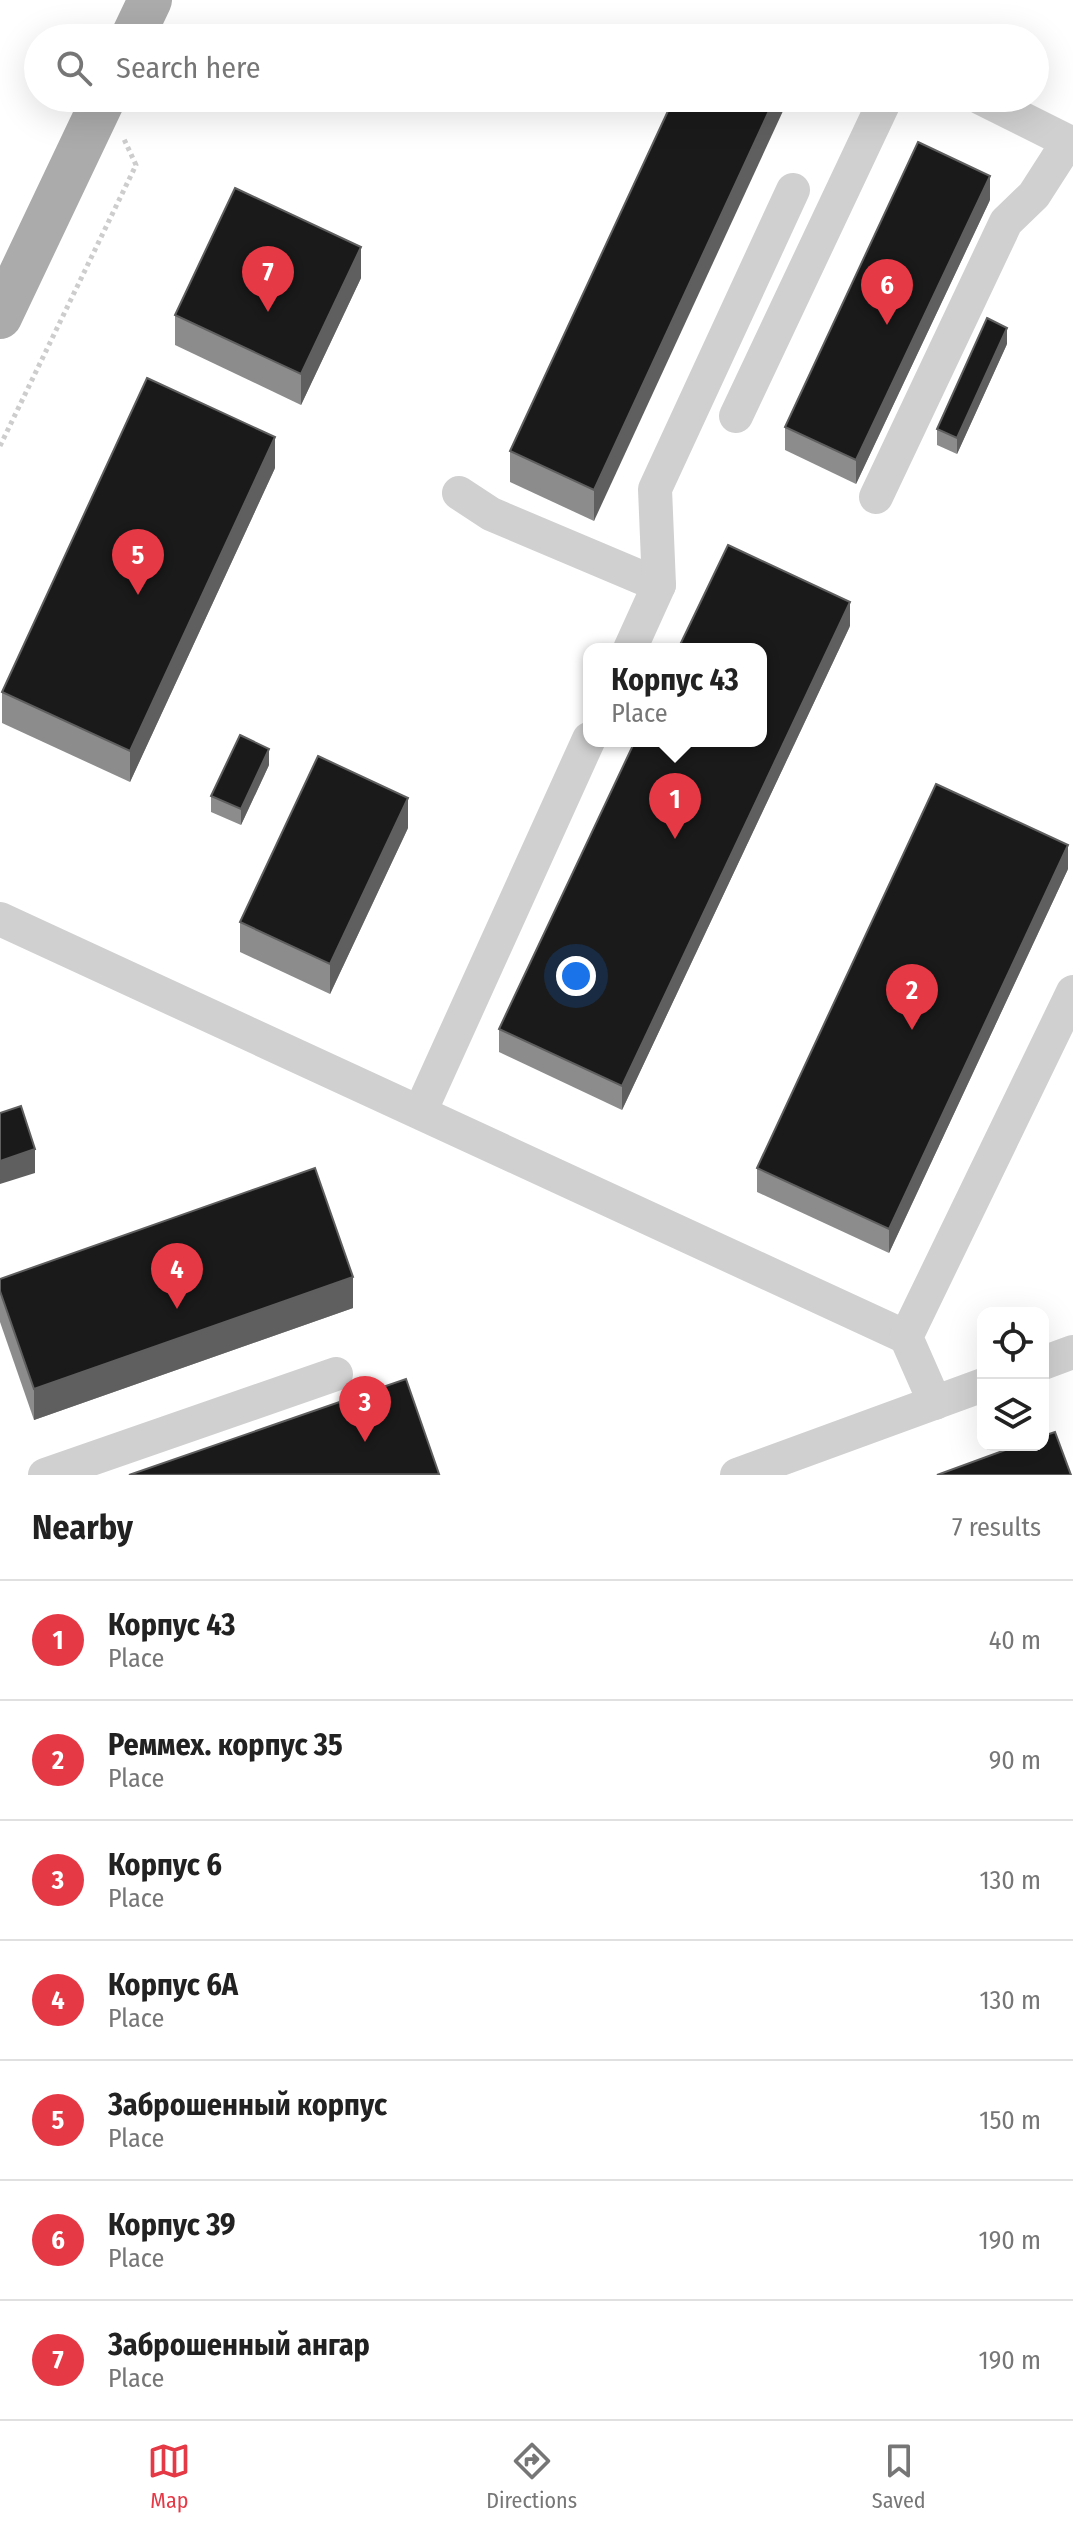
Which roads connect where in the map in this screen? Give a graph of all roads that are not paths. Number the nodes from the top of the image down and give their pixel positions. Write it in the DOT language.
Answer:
graph roads {
  1 [pos="150,0"];
  2 [pos="139,24"];
  3 [pos="109,112"];
  4 [pos="879,112"];
  5 [pos="1009,112"];
  6 [pos="1070,143"];
  7 [pos="793,190"];
  8 [pos="0,317"];
  9 [pos="736,416"];
  10 [pos="459,493"];
  11 [pos="876,497"];
  12 [pos="659,585"];
  13 [pos="633,643"];
  14 [pos="585,747"];
  15 [pos="0,919"];
  16 [pos="1073,992"];
  17 [pos="420,1112"];
  18 [pos="906,1337"];
  19 [pos="1073,1352"];
  20 [pos="1049,1361"];
  21 [pos="336,1374"];
  22 [pos="977,1387"];
  23 [pos="935,1403"];
  24 [pos="45,1475"];
  25 [pos="737,1475"];
  1 -- 2 [label="main road"];
  3 -- 8 [label="main road"];
  4 -- 9 [label="lane"];
  5 -- 6 [label="lane"];
  6 -- 11 [label="lane"];
  7 -- 12 [label="lane"];
  10 -- 12 [label="lane"];
  12 -- 13 [label="lane"];
  14 -- 17 [label="lane"];
  15 -- 17 [label="lane"];
  16 -- 18 [label="lane"];
  17 -- 18 [label="lane"];
  18 -- 23 [label="lane"];
  19 -- 20 [label="lane"];
  21 -- 24 [label="lane"];
  22 -- 23 [label="lane"];
  23 -- 25 [label="lane"];
}
